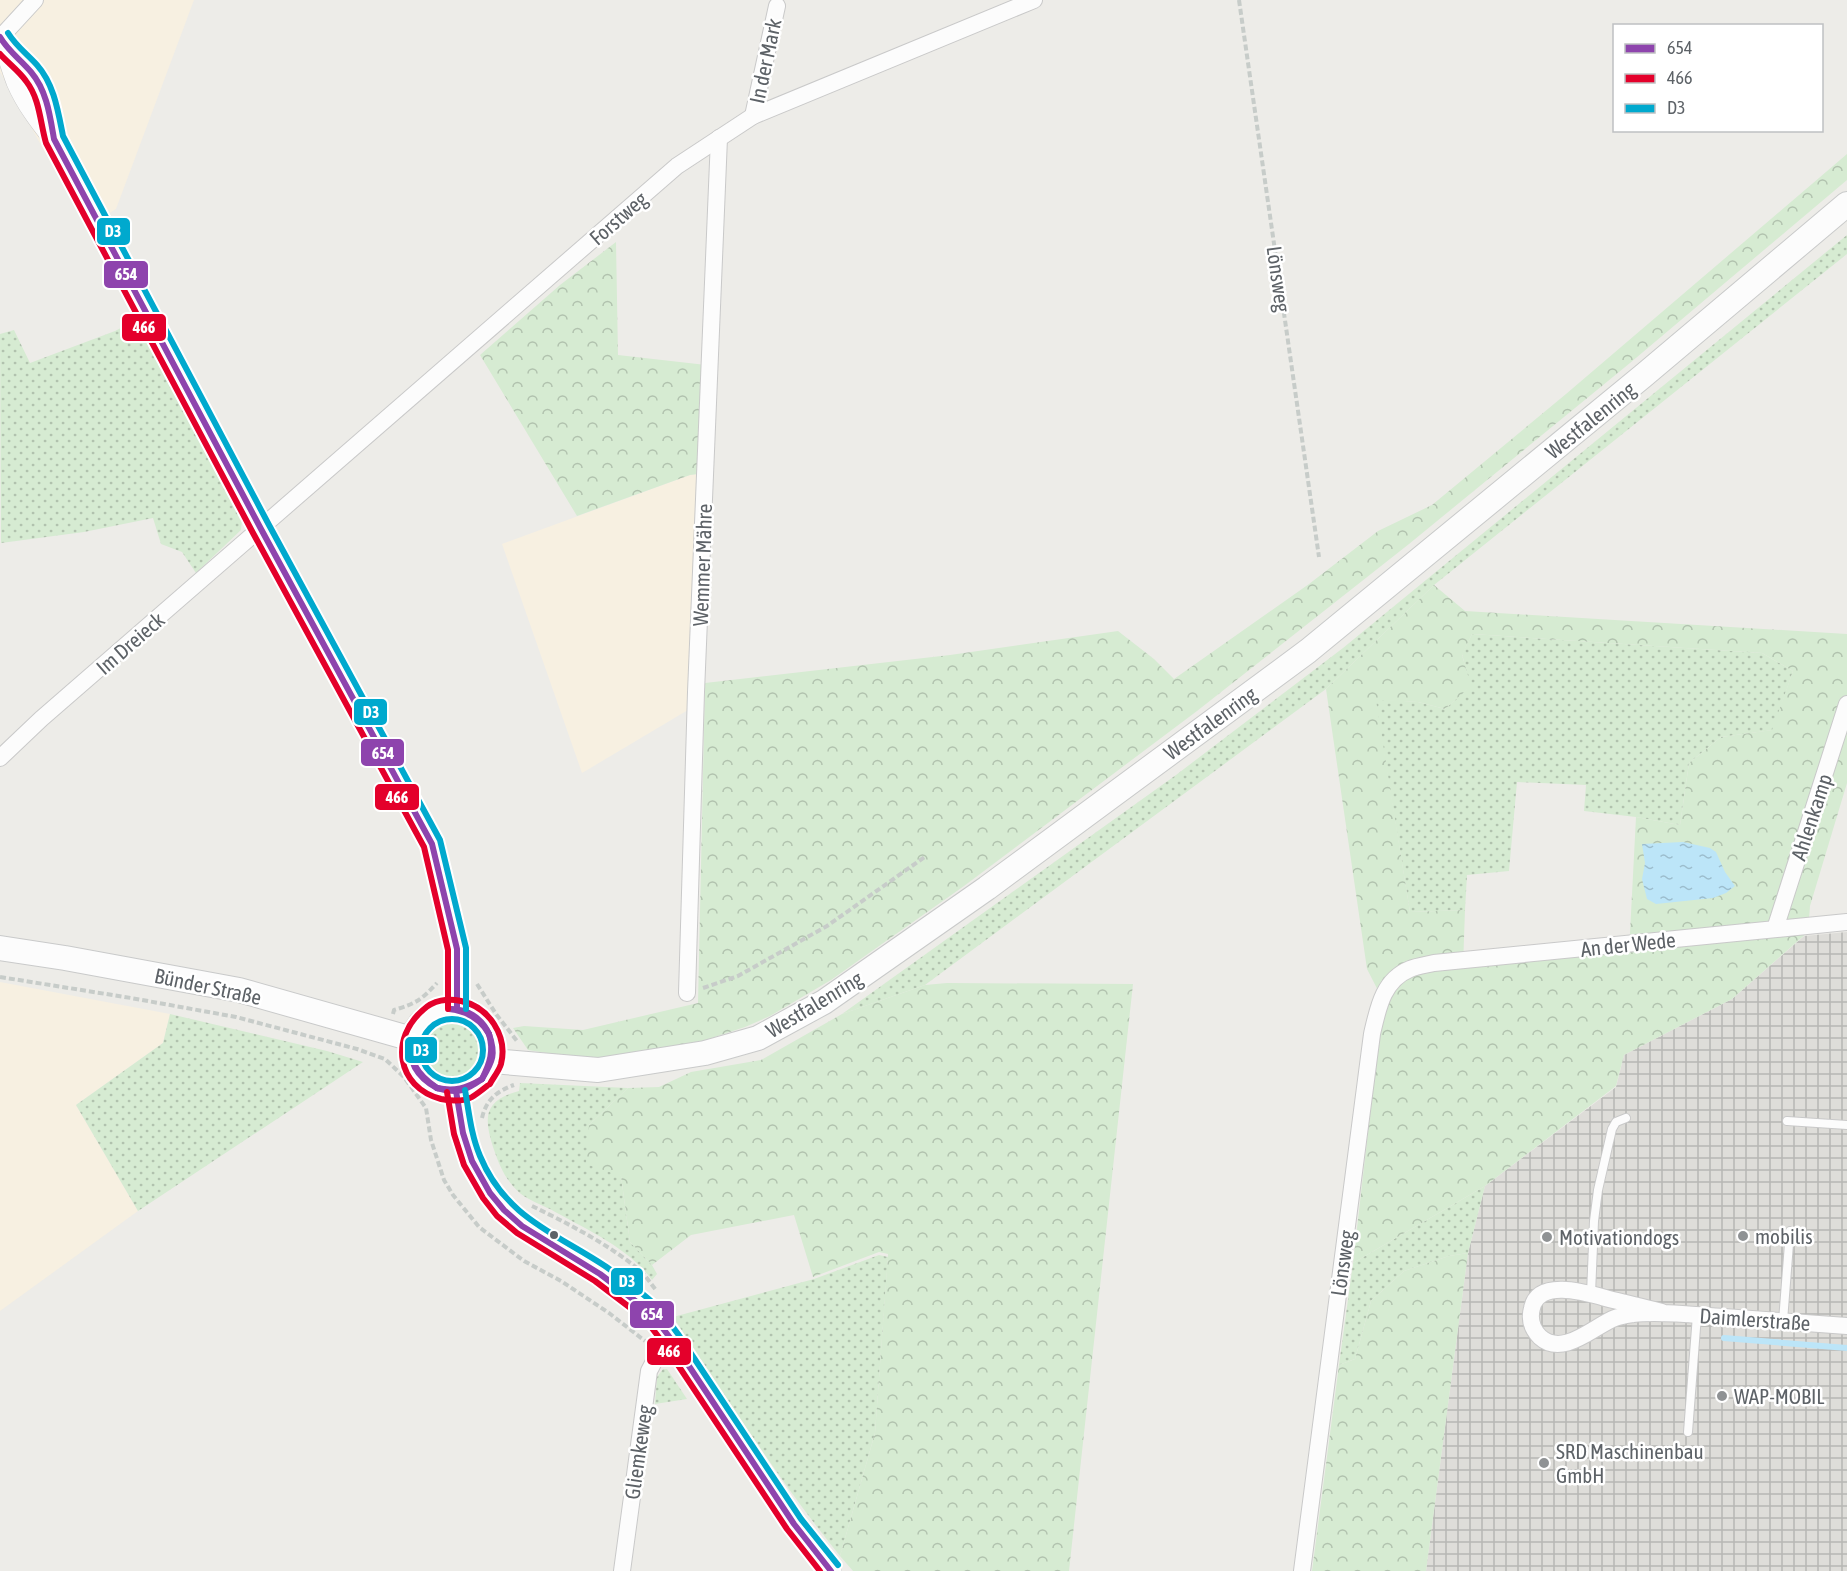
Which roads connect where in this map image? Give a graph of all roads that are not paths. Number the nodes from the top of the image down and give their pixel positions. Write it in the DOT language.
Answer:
graph roads {
  1 [pos="35,0"];
  2 [pos="1034,0"];
  3 [pos="777,6"];
  4 [pos="2,45"];
  5 [pos="753,116"];
  6 [pos="719,138"];
  7 [pos="1847,204"];
  8 [pos="261,529"];
  9 [pos="1847,704"];
  10 [pos="0,758"];
  11 [pos="1847,922"];
  12 [pos="1775,929"];
  13 [pos="0,948"];
  14 [pos="1409,969"];
  15 [pos="687,993"];
  16 [pos="457,1009"];
  17 [pos="412,1039"];
  18 [pos="492,1061"];
  19 [pos="456,1091"];
  20 [pos="1626,1118"];
  21 [pos="1787,1121"];
  22 [pos="1847,1125"];
  23 [pos="1790,1231"];
  24 [pos="1591,1294"];
  25 [pos="1662,1312"];
  26 [pos="1697,1315"];
  27 [pos="1783,1321"];
  28 [pos="1847,1326"];
  29 [pos="671,1339"];
  30 [pos="1688,1432"];
  31 [pos="622,1571"];
  32 [pos="831,1571"];
  33 [pos="1302,1571"];
  1 -- 4 [label="street"];
  2 -- 5 [label="street, Forstweg"];
  3 -- 5 [label="street, In der Mark"];
  4 -- 8 [label="street"];
  5 -- 6 [label="street, Forstweg"];
  6 -- 8 [label="street, Forstweg"];
  6 -- 15 [label="street, Wemmer Mähre"];
  7 -- 18 [label="main road, Westfalenring"];
  8 -- 10 [label="street, Im Dreieck"];
  8 -- 16 [label="street"];
  9 -- 12 [label="street, Ahlenkamp"];
  11 -- 12 [label="street, An der Wede"];
  12 -- 14 [label="street, An der Wede"];
  13 -- 17 [label="main road, Bünder Straße"];
  14 -- 33 [label="street, Lönsweg"];
  16 -- 17 [label="main road"];
  16 -- 18 [label="main road"];
  17 -- 19 [label="main road"];
  18 -- 19 [label="main road"];
  19 -- 29 [label="street"];
  20 -- 24 [label="lane"];
  21 -- 22 [label="lane"];
  23 -- 27 [label="lane"];
  24 -- 25 [label="street, Daimlerstraße"];
  24 -- 25 [label="street, Daimlerstraße"];
  25 -- 26 [label="street, Daimlerstraße"];
  26 -- 27 [label="street, Daimlerstraße"];
  26 -- 30 [label="lane"];
  27 -- 28 [label="street, Daimlerstraße"];
  29 -- 31 [label="street, Gliemkeweg"];
  29 -- 32 [label="street"];
}
